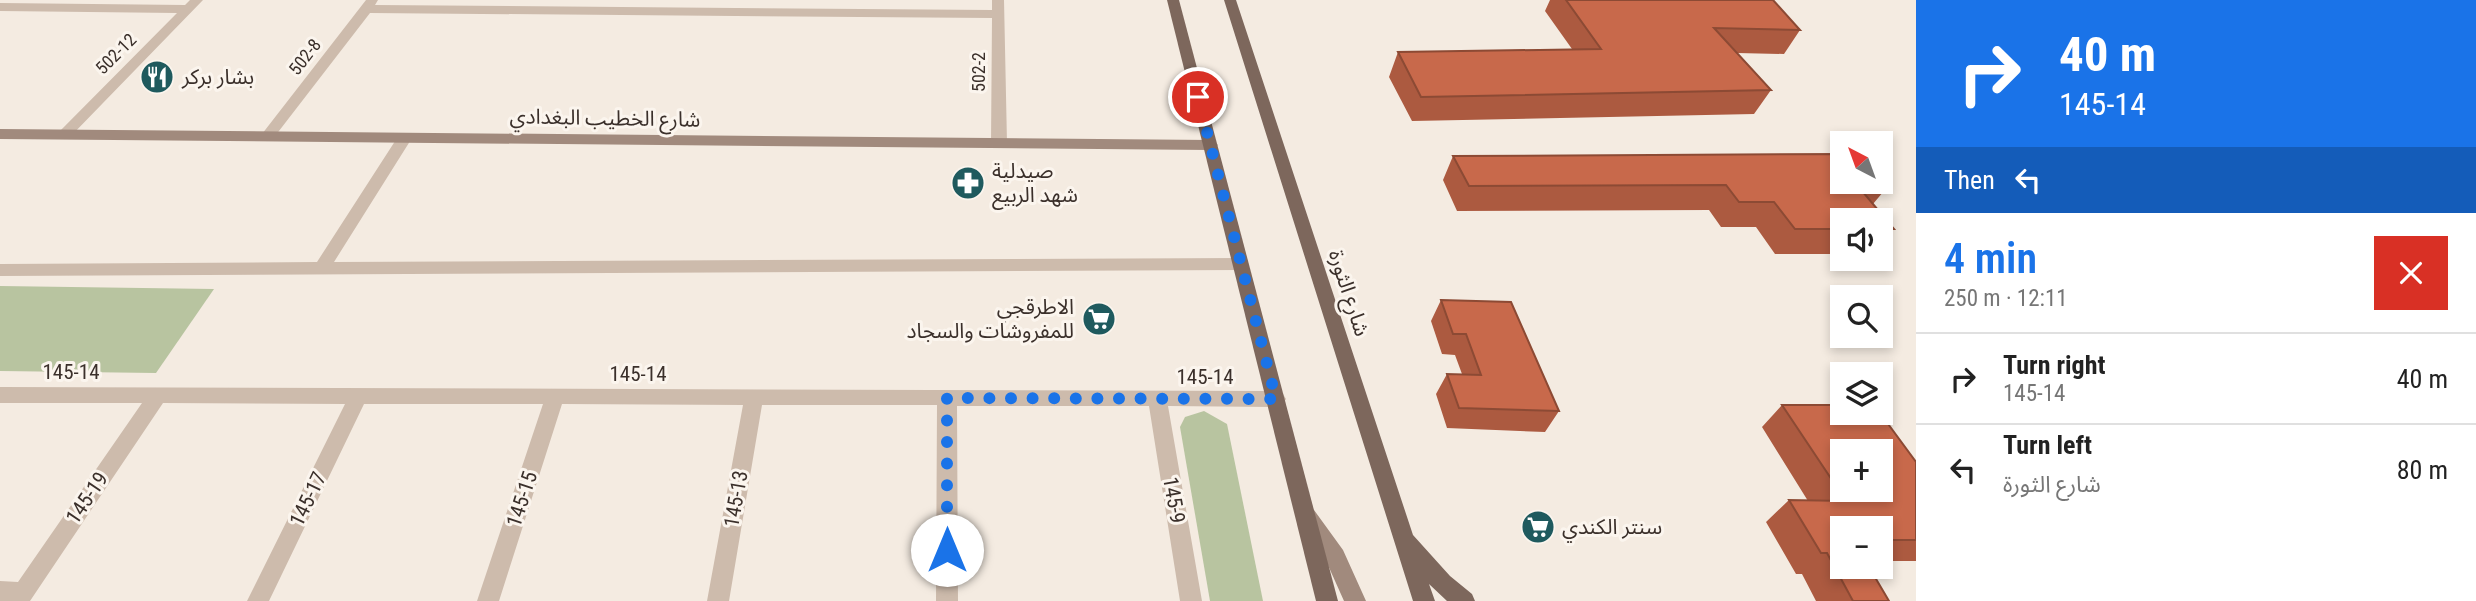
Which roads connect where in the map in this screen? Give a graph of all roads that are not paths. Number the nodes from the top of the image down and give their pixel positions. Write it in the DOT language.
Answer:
graph roads {
  1 [pos="1172,0"];
  2 [pos="1230,0"];
  3 [pos="23,4"];
  4 [pos="192,4"];
  5 [pos="369,4"];
  6 [pos="546,6"];
  7 [pos="0,7"];
  8 [pos="998,7"];
  9 [pos="0,134"];
  10 [pos="64,135"];
  11 [pos="267,136"];
  12 [pos="404,138"];
  13 [pos="999,143"];
  14 [pos="1210,145"];
  15 [pos="1241,264"];
  16 [pos="322,268"];
  17 [pos="0,270"];
  18 [pos="0,395"];
  19 [pos="158,395"];
  20 [pos="358,396"];
  21 [pos="555,397"];
  22 [pos="754,397"];
  23 [pos="947,398"];
  24 [pos="1157,399"];
  25 [pos="1276,399"];
  26 [pos="1307,516"];
  27 [pos="1403,536"];
  28 [pos="0,591"];
  29 [pos="20,596"];
  30 [pos="258,601"];
  31 [pos="488,601"];
  32 [pos="718,601"];
  33 [pos="947,601"];
  34 [pos="1191,601"];
  35 [pos="1327,601"];
  36 [pos="1354,601"];
  37 [pos="1424,601"];
  38 [pos="1464,601"];
  1 -- 14 [label="main road"];
  2 -- 27 [label="main road, شارع الثورة"];
  3 -- 4 [label="street"];
  3 -- 7 [label="street"];
  4 -- 10 [label="street, 502-12"];
  5 -- 6 [label="street"];
  5 -- 11 [label="street, 502-8"];
  6 -- 8 [label="street"];
  8 -- 13 [label="street, 502-2"];
  9 -- 10 [label="street, شارع الخطيب البغدادي"];
  10 -- 11 [label="street, شارع الخطيب البغدادي"];
  11 -- 12 [label="street, شارع الخطيب البغدادي"];
  12 -- 13 [label="street, شارع الخطيب البغدادي"];
  12 -- 16 [label="street"];
  13 -- 14 [label="street, شارع الخطيب البغدادي"];
  14 -- 15 [label="main road"];
  15 -- 16 [label="street"];
  15 -- 25 [label="main road"];
  16 -- 17 [label="street"];
  18 -- 19 [label="street, 145-14"];
  19 -- 20 [label="street, 145-14"];
  19 -- 29 [label="street, 145-19"];
  20 -- 21 [label="street, 145-14"];
  20 -- 30 [label="street, 145-17"];
  21 -- 22 [label="street, 145-14"];
  21 -- 31 [label="street, 145-15"];
  22 -- 23 [label="street, 145-14"];
  22 -- 32 [label="street, 145-13"];
  23 -- 24 [label="street, 145-14"];
  23 -- 33 [label="street"];
  24 -- 25 [label="street, 145-14"];
  24 -- 34 [label="street, 145-9"];
  25 -- 26 [label="main road"];
  26 -- 35 [label="main road"];
  26 -- 36 [label="street"];
  27 -- 37 [label="main road, شارع الثورة"];
  27 -- 38 [label="main road"];
  28 -- 29 [label="street"];
}
